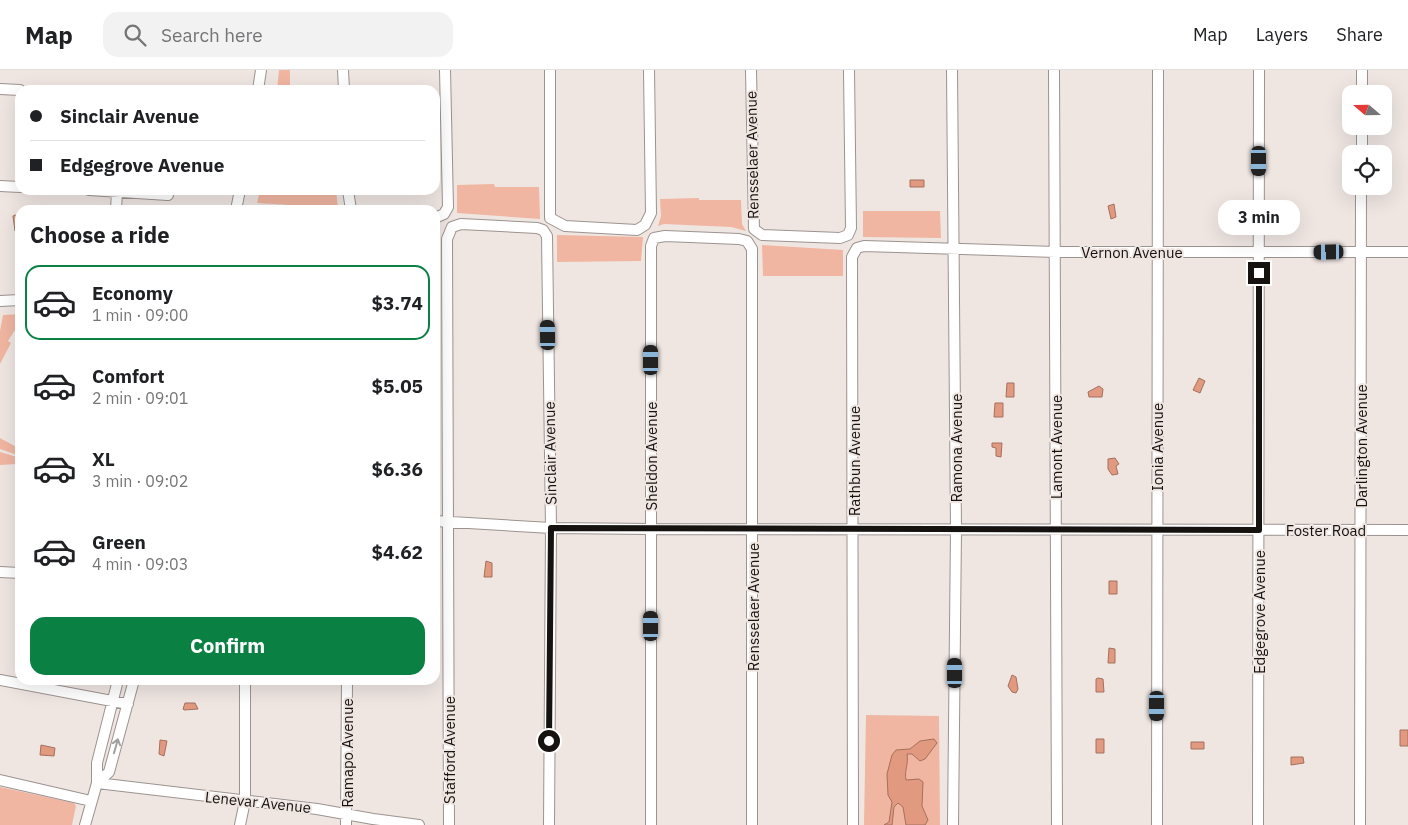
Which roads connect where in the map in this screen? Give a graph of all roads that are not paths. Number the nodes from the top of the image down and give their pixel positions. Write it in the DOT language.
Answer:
graph roads {
  1 [pos="261,70"];
  2 [pos="343,70"];
  3 [pos="445,70"];
  4 [pos="550,70"];
  5 [pos="650,70"];
  6 [pos="751,70"];
  7 [pos="850,70"];
  8 [pos="952,70"];
  9 [pos="1054,70"];
  10 [pos="1158,70"];
  11 [pos="1259,70"];
  12 [pos="1362,70"];
  13 [pos="259,85"];
  14 [pos="344,85"];
  15 [pos="1362,85"];
  16 [pos="0,89"];
  17 [pos="15,90"];
  18 [pos="0,186"];
  19 [pos="15,187"];
  20 [pos="1361,195"];
  21 [pos="440,215"];
  22 [pos="545,232"];
  23 [pos="654,238"];
  24 [pos="857,248"];
  25 [pos="955,248"];
  26 [pos="1056,252"];
  27 [pos="1157,252"];
  28 [pos="1361,252"];
  29 [pos="1408,252"];
  30 [pos="1259,253"];
  31 [pos="15,300"];
  32 [pos="0,301"];
  33 [pos="440,521"];
  34 [pos="448,522"];
  35 [pos="551,528"];
  36 [pos="1156,529"];
  37 [pos="651,530"];
  38 [pos="753,530"];
  39 [pos="854,530"];
  40 [pos="956,530"];
  41 [pos="1056,530"];
  42 [pos="1259,530"];
  43 [pos="1360,530"];
  44 [pos="1408,530"];
  45 [pos="0,572"];
  46 [pos="15,573"];
  47 [pos="0,680"];
  48 [pos="15,683"];
  49 [pos="25,685"];
  50 [pos="117,685"];
  51 [pos="133,685"];
  52 [pos="245,685"];
  53 [pos="347,685"];
  54 [pos="112,702"];
  55 [pos="128,704"];
  56 [pos="0,780"];
  57 [pos="97,783"];
  58 [pos="91,801"];
  59 [pos="244,801"];
  60 [pos="346,820"];
  61 [pos="85,825"];
  62 [pos="240,825"];
  63 [pos="419,825"];
  64 [pos="449,825"];
  65 [pos="549,825"];
  66 [pos="651,825"];
  67 [pos="752,825"];
  68 [pos="853,825"];
  69 [pos="953,825"];
  70 [pos="1057,825"];
  71 [pos="1157,825"];
  72 [pos="1258,825"];
  73 [pos="1360,825"];
  1 -- 13 [label="street"];
  2 -- 14 [label="street"];
  3 -- 21 [label="street"];
  4 -- 5 [label="street"];
  6 -- 7 [label="street, Rensselaer Avenue"];
  8 -- 25 [label="street, Ramona Avenue"];
  9 -- 26 [label="street, Lamont Avenue"];
  10 -- 27 [label="street, Ionia Avenue"];
  11 -- 30 [label="street, Edgegrove Avenue"];
  12 -- 15 [label="street"];
  16 -- 17 [label="street"];
  18 -- 19 [label="street"];
  20 -- 28 [label="street, Darlington Avenue"];
  22 -- 34 [label="street, Stafford Avenue"];
  22 -- 35 [label="street, Sinclair Avenue"];
  23 -- 37 [label="street, Sheldon Avenue"];
  23 -- 38 [label="street, Rensselaer Avenue"];
  24 -- 25 [label="street, Vernon Avenue"];
  24 -- 39 [label="street, Rathbun Avenue"];
  25 -- 26 [label="street, Vernon Avenue"];
  25 -- 40 [label="street, Ramona Avenue"];
  26 -- 27 [label="street, Vernon Avenue"];
  26 -- 41 [label="street, Lamont Avenue"];
  27 -- 30 [label="street, Vernon Avenue"];
  27 -- 36 [label="street, Ionia Avenue"];
  28 -- 29 [label="street, Vernon Avenue"];
  28 -- 30 [label="street, Vernon Avenue"];
  28 -- 43 [label="street, Darlington Avenue"];
  30 -- 42 [label="street, Edgegrove Avenue"];
  31 -- 32 [label="street"];
  33 -- 34 [label="street, Foster Road"];
  34 -- 35 [label="street, Foster Road"];
  34 -- 64 [label="street, Stafford Avenue"];
  35 -- 37 [label="street, Foster Road"];
  35 -- 65 [label="street, Sinclair Avenue"];
  36 -- 41 [label="street, Foster Road"];
  36 -- 42 [label="street, Foster Road"];
  36 -- 71 [label="street, Ionia Avenue"];
  37 -- 38 [label="street, Foster Road"];
  37 -- 66 [label="street, Sheldon Avenue"];
  38 -- 39 [label="street, Foster Road"];
  38 -- 67 [label="street, Rensselaer Avenue"];
  39 -- 40 [label="street, Foster Road"];
  39 -- 68 [label="street, Rathbun Avenue"];
  40 -- 41 [label="street, Foster Road"];
  40 -- 69 [label="street, Ramona Avenue"];
  41 -- 70 [label="street, Lamont Avenue"];
  42 -- 43 [label="street, Foster Road"];
  42 -- 72 [label="street, Edgegrove Avenue"];
  43 -- 44 [label="street, Foster Road"];
  43 -- 73 [label="street, Darlington Avenue"];
  45 -- 46 [label="street"];
  47 -- 48 [label="street"];
  49 -- 54 [label="street"];
  50 -- 54 [label="street"];
  51 -- 55 [label="street"];
  52 -- 59 [label="street"];
  53 -- 60 [label="street, Ramapo Avenue"];
  54 -- 55 [label="street"];
  54 -- 57 [label="street"];
  57 -- 55 [label="street, one-way"];
  56 -- 58 [label="street"];
  57 -- 58 [label="street"];
  57 -- 59 [label="street, Lenevar Avenue"];
  58 -- 61 [label="street"];
  59 -- 60 [label="street, Lenevar Avenue"];
  59 -- 62 [label="street"];
  60 -- 63 [label="street, Lenevar Avenue"];
}
